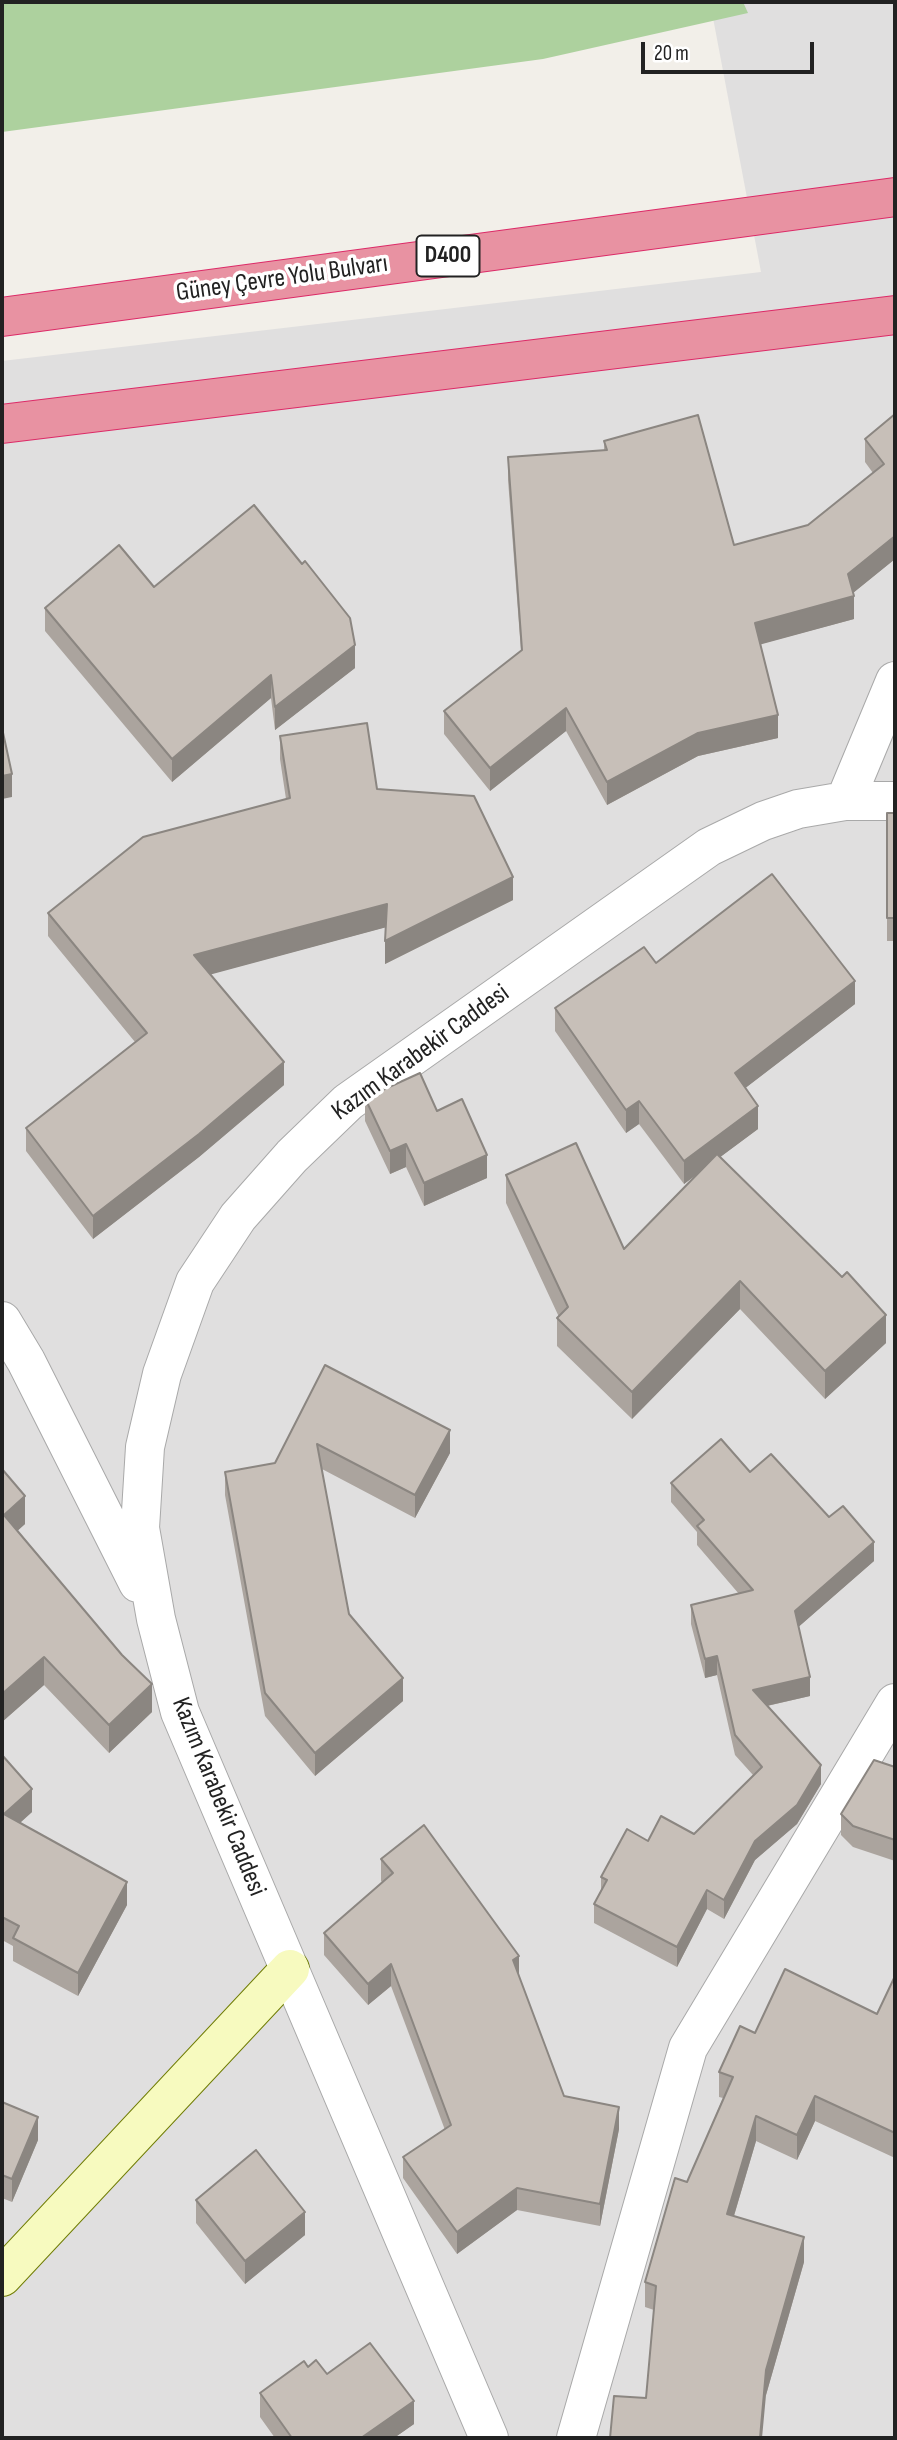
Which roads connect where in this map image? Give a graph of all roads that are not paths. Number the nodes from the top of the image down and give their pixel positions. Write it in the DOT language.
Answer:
graph roads {
  1 [pos="895,197"];
  2 [pos="895,315"];
  3 [pos="2,317"];
  4 [pos="2,424"];
  5 [pos="895,681"];
  6 [pos="845,801"];
  7 [pos="895,801"];
  8 [pos="2,1321"];
  9 [pos="14,1369"];
  10 [pos="156,1619"];
  11 [pos="895,1703"];
  12 [pos="289,1969"];
  13 [pos="2,2277"];
  14 [pos="489,2438"];
  15 [pos="576,2438"];
  1 -- 3 [label="highway, Güney Çevre Yolu Bulvarı / D400"];
  2 -- 4 [label="highway"];
  5 -- 6 [label="street"];
  6 -- 7 [label="street, Kazım Karabekir Caddesi"];
  6 -- 10 [label="street, Kazım Karabekir Caddesi"];
  8 -- 9 [label="street"];
  9 -- 10 [label="street"];
  10 -- 12 [label="street, Kazım Karabekir Caddesi"];
  11 -- 15 [label="street"];
  12 -- 13 [label="street"];
  12 -- 14 [label="street, Kazım Karabekir Caddesi"];
}
